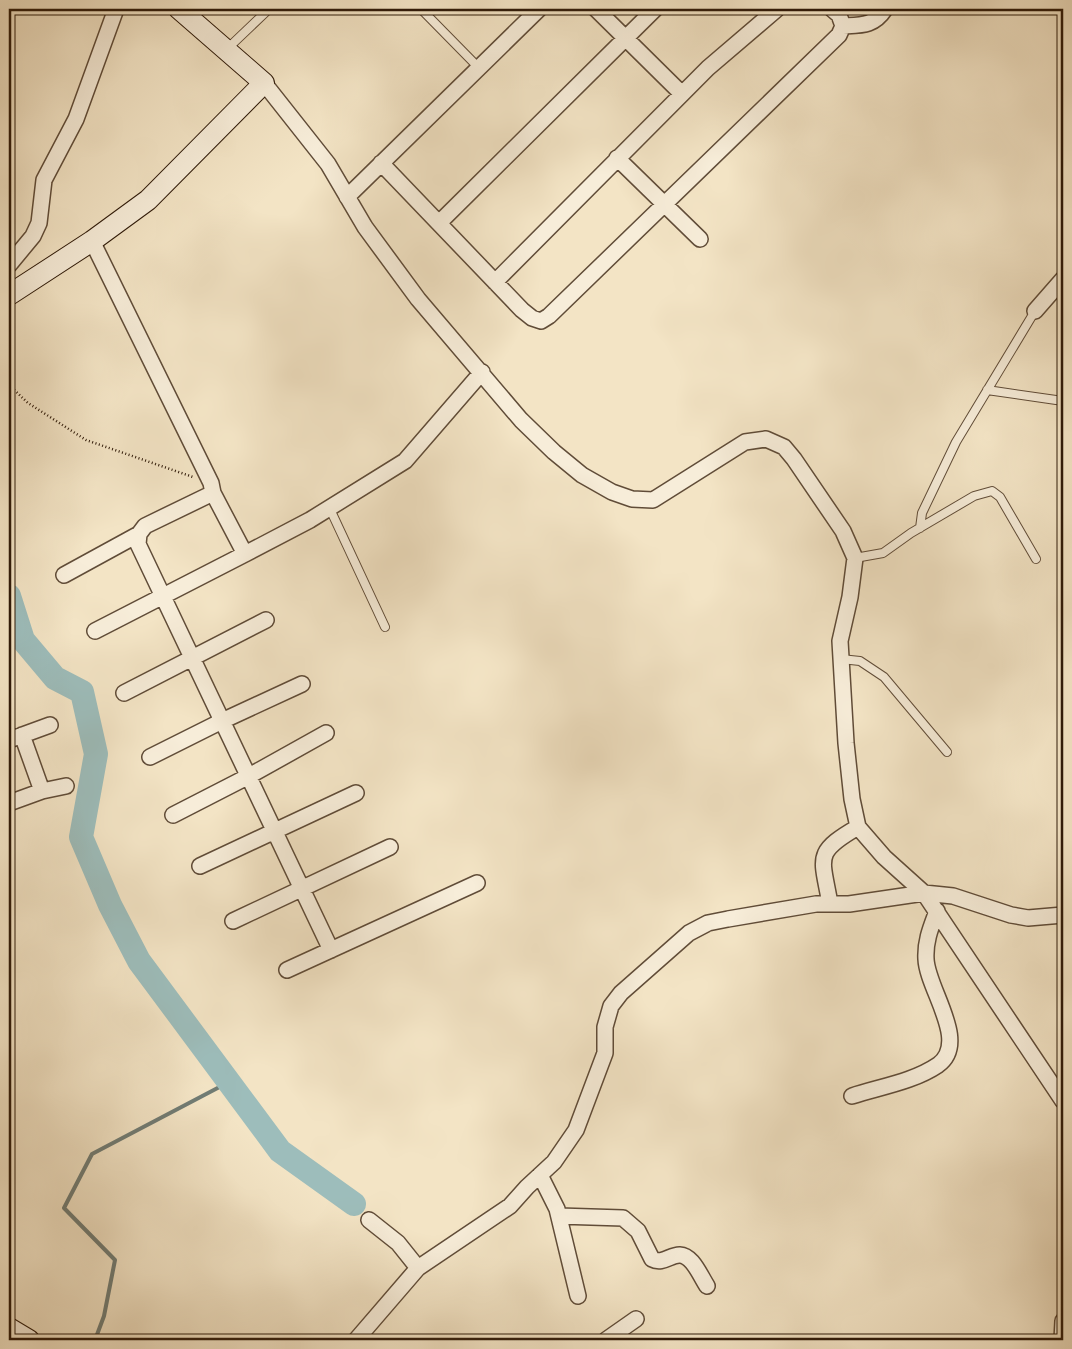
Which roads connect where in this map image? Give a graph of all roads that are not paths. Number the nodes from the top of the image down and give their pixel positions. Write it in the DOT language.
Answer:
graph roads {
  1 [pos="116,9"];
  2 [pos="179,9"];
  3 [pos="269,9"];
  4 [pos="421,9"];
  5 [pos="539,9"];
  6 [pos="596,9"];
  7 [pos="655,9"];
  8 [pos="777,9"];
  9 [pos="832,9"];
  10 [pos="885,9"];
  11 [pos="843,26"];
  12 [pos="625,39"];
  13 [pos="226,50"];
  14 [pos="478,68"];
  15 [pos="264,83"];
  16 [pos="682,94"];
  17 [pos="617,158"];
  18 [pos="381,163"];
  19 [pos="347,196"];
  20 [pos="665,205"];
  21 [pos="439,223"];
  22 [pos="700,239"];
  23 [pos="92,241"];
  24 [pos="9,265"];
  25 [pos="1063,279"];
  26 [pos="495,282"];
  27 [pos="9,295"];
  28 [pos="1035,311"];
  29 [pos="482,372"];
  30 [pos="987,390"];
  31 [pos="1063,401"];
  32 [pos="212,488"];
  33 [pos="330,509"];
  34 [pos="920,528"];
  35 [pos="139,534"];
  36 [pos="245,554"];
  37 [pos="855,558"];
  38 [pos="1036,559"];
  39 [pos="64,575"];
  40 [pos="163,596"];
  41 [pos="266,620"];
  42 [pos="385,627"];
  43 [pos="95,631"];
  44 [pos="192,658"];
  45 [pos="841,658"];
  46 [pos="302,684"];
  47 [pos="124,693"];
  48 [pos="222,721"];
  49 [pos="50,725"];
  50 [pos="326,733"];
  51 [pos="15,738"];
  52 [pos="947,752"];
  53 [pos="150,757"];
  54 [pos="249,776"];
  55 [pos="66,786"];
  56 [pos="42,791"];
  57 [pos="356,793"];
  58 [pos="9,803"];
  59 [pos="173,815"];
  60 [pos="858,827"];
  61 [pos="274,830"];
  62 [pos="390,848"];
  63 [pos="200,866"];
  64 [pos="477,883"];
  65 [pos="303,890"];
  66 [pos="924,893"];
  67 [pos="830,904"];
  68 [pos="937,911"];
  69 [pos="1063,915"];
  70 [pos="233,921"];
  71 [pos="331,950"];
  72 [pos="287,970"];
  73 [pos="852,1096"];
  74 [pos="1063,1101"];
  75 [pos="540,1176"];
  76 [pos="559,1216"];
  77 [pos="369,1220"];
  78 [pos="418,1268"];
  79 [pos="707,1286"];
  80 [pos="578,1296"];
  81 [pos="636,1319"];
  82 [pos="1063,1321"];
  83 [pos="9,1328"];
  84 [pos="29,1340"];
  85 [pos="356,1340"];
  86 [pos="606,1340"];
  87 [pos="1062,1340"];
  1 -- 24 [label="street"];
  2 -- 13 [label="street"];
  3 -- 13 [label="lane"];
  4 -- 14 [label="lane"];
  5 -- 14 [label="street"];
  6 -- 12 [label="street"];
  7 -- 12 [label="street"];
  8 -- 16 [label="street"];
  9 -- 11 [label="street"];
  10 -- 11 [label="street"];
  11 -- 20 [label="street"];
  12 -- 16 [label="street"];
  12 -- 21 [label="street"];
  13 -- 15 [label="street"];
  14 -- 18 [label="street"];
  15 -- 19 [label="street"];
  15 -- 23 [label="street"];
  16 -- 17 [label="street"];
  17 -- 20 [label="street"];
  17 -- 26 [label="street"];
  18 -- 19 [label="street"];
  18 -- 21 [label="street"];
  19 -- 29 [label="street"];
  20 -- 22 [label="street"];
  20 -- 26 [label="street"];
  21 -- 26 [label="street"];
  23 -- 27 [label="street"];
  23 -- 32 [label="street"];
  25 -- 28 [label="street"];
  28 -- 30 [label="lane"];
  29 -- 33 [label="street"];
  29 -- 37 [label="street"];
  30 -- 31 [label="lane"];
  30 -- 34 [label="lane"];
  32 -- 35 [label="street"];
  32 -- 36 [label="street"];
  33 -- 36 [label="street"];
  33 -- 42 [label="lane"];
  34 -- 37 [label="lane"];
  34 -- 38 [label="lane"];
  35 -- 39 [label="street"];
  35 -- 40 [label="street"];
  36 -- 40 [label="street"];
  37 -- 45 [label="street"];
  40 -- 43 [label="street"];
  40 -- 44 [label="street"];
  41 -- 44 [label="street"];
  44 -- 47 [label="street"];
  44 -- 48 [label="street"];
  45 -- 52 [label="lane"];
  45 -- 60 [label="street"];
  46 -- 48 [label="street"];
  48 -- 53 [label="street"];
  48 -- 54 [label="street"];
  49 -- 51 [label="street"];
  50 -- 54 [label="street"];
  51 -- 56 [label="street"];
  54 -- 59 [label="street"];
  54 -- 61 [label="street"];
  55 -- 56 [label="street"];
  56 -- 58 [label="street"];
  57 -- 61 [label="street"];
  60 -- 66 [label="street"];
  60 -- 67 [label="street"];
  61 -- 63 [label="street"];
  61 -- 65 [label="street"];
  62 -- 65 [label="street"];
  64 -- 71 [label="street"];
  65 -- 70 [label="street"];
  65 -- 71 [label="street"];
  66 -- 67 [label="street"];
  66 -- 68 [label="street"];
  66 -- 69 [label="street"];
  67 -- 75 [label="street"];
  68 -- 73 [label="street"];
  68 -- 74 [label="street"];
  71 -- 72 [label="street"];
  75 -- 76 [label="street"];
  75 -- 78 [label="street"];
  76 -- 79 [label="street"];
  76 -- 80 [label="street"];
  77 -- 78 [label="street"];
  78 -- 85 [label="street"];
  81 -- 86 [label="street"];
  82 -- 87 [label="street"];
  83 -- 84 [label="street"];
}
